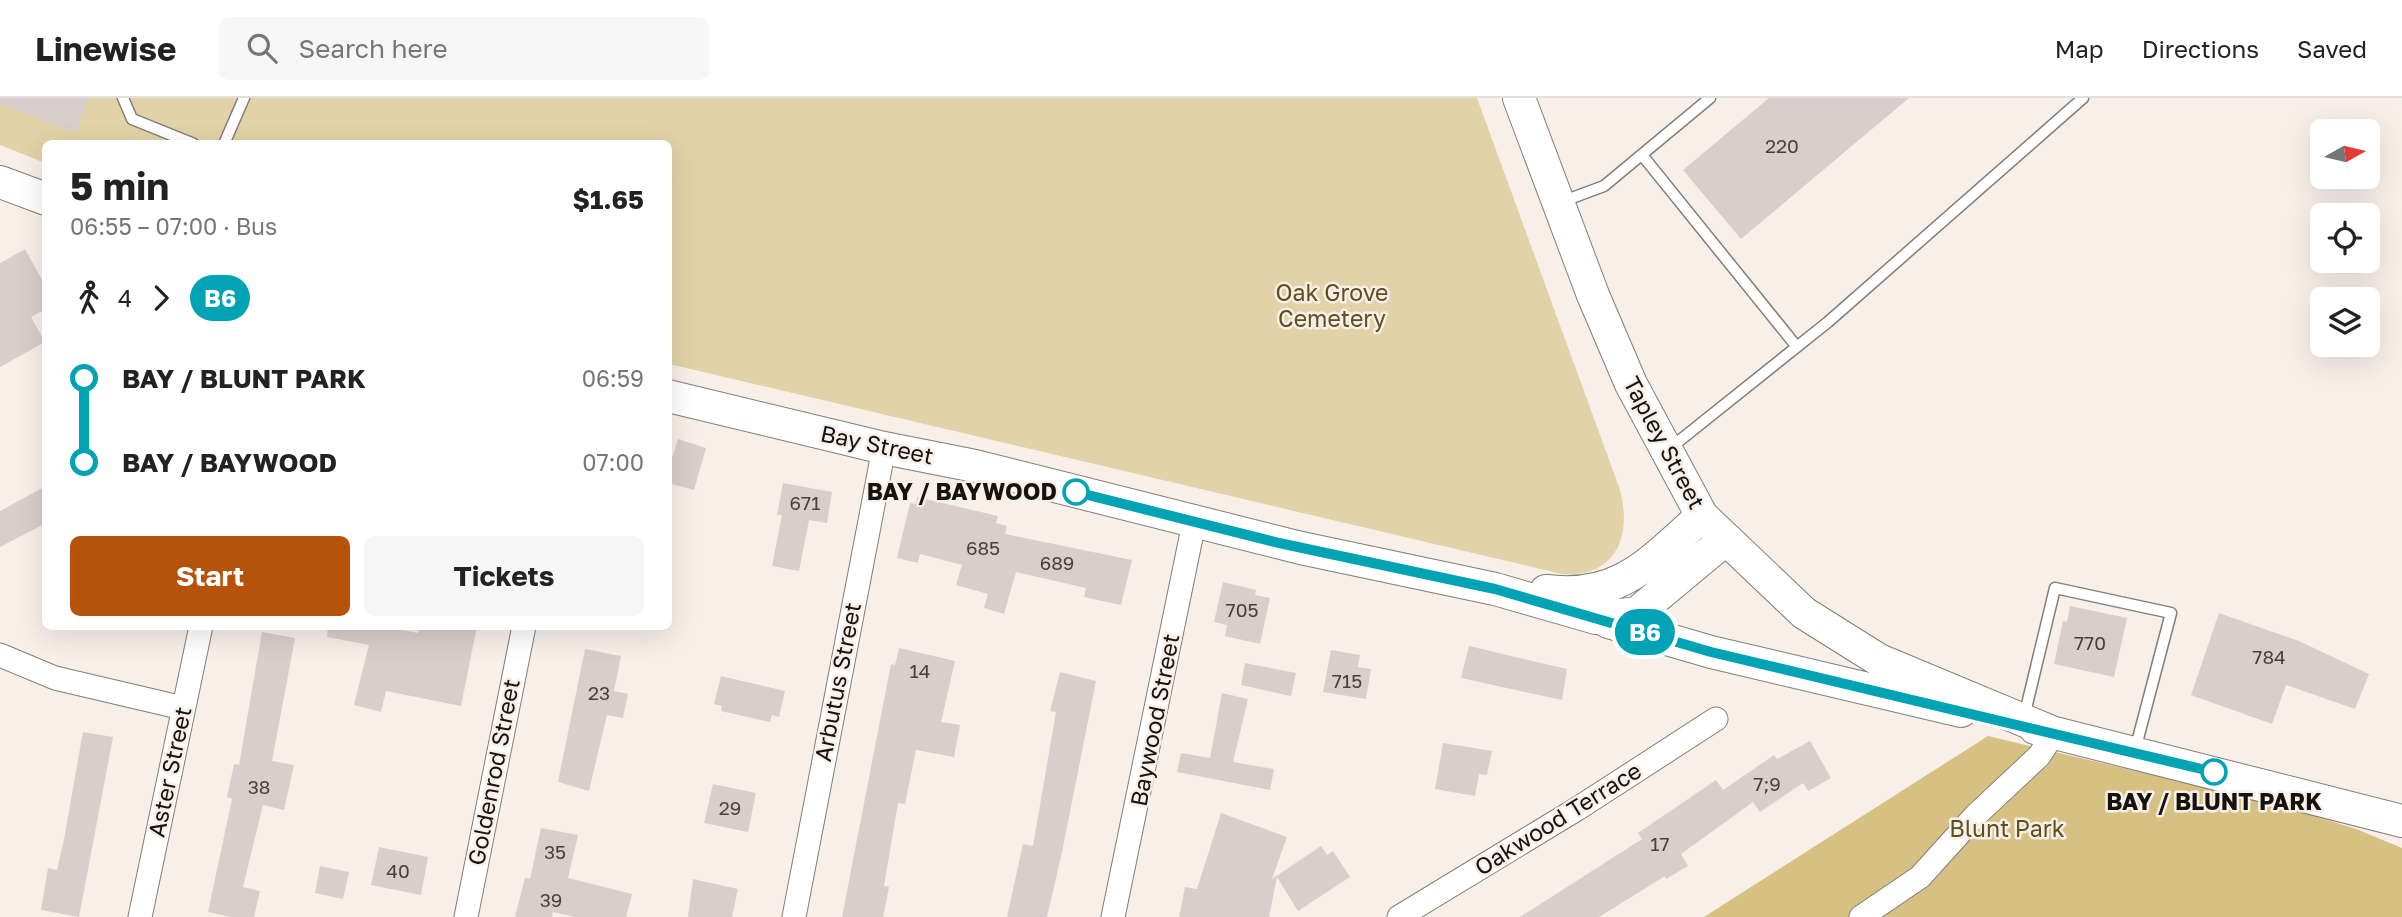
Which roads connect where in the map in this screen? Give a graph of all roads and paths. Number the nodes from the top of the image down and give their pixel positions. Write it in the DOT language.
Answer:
graph roads {
  1 [pos="123,98"];
  2 [pos="244,98"];
  3 [pos="1519,98"];
  4 [pos="1710,98"];
  5 [pos="2084,98"];
  6 [pos="184,140"];
  7 [pos="225,140"];
  8 [pos="1642,155"];
  9 [pos="0,182"];
  10 [pos="42,198"];
  11 [pos="1558,203"];
  12 [pos="1797,347"];
  13 [pos="672,397"];
  14 [pos="884,448"];
  15 [pos="1667,451"];
  16 [pos="1703,516"];
  17 [pos="1194,523"];
  18 [pos="1726,539"];
  19 [pos="1495,589"];
  20 [pos="1596,618"];
  21 [pos="200,630"];
  22 [pos="523,630"];
  23 [pos="0,655"];
  24 [pos="183,708"];
  25 [pos="1716,719"];
  26 [pos="2023,720"];
  27 [pos="2054,733"];
  28 [pos="2134,753"];
  29 [pos="2402,821"];
  30 [pos="140,917"];
  31 [pos="466,917"];
  32 [pos="794,917"];
  33 [pos="1113,917"];
  34 [pos="1399,917"];
  35 [pos="1860,917"];
  1 -- 6 [label="lane"];
  2 -- 7 [label="lane"];
  3 -- 11 [label="main road, Tapley Street"];
  4 -- 8 [label="lane"];
  5 -- 12 [label="lane"];
  8 -- 11 [label="lane"];
  8 -- 12 [label="lane"];
  9 -- 10 [label="main road"];
  11 -- 15 [label="main road, Tapley Street"];
  12 -- 15 [label="lane"];
  13 -- 14 [label="main road, Bay Street"];
  14 -- 17 [label="main road, Bay Street"];
  14 -- 32 [label="street, Arbutus Street"];
  15 -- 16 [label="main road, Tapley Street"];
  16 -- 18 [label="main road, Tapley Street"];
  16 -- 19 [label="main road, Bay Street"];
  17 -- 19 [label="main road, Bay Street"];
  17 -- 33 [label="street, Baywood Street"];
  18 -- 20 [label="main road, Bay Street"];
  18 -- 26 [label="main road, Tapley Street"];
  19 -- 20 [label="main road, Bay Street"];
  20 -- 27 [label="main road"];
  21 -- 24 [label="street, Aster Street"];
  22 -- 31 [label="street, Goldenrod Street"];
  23 -- 24 [label="street"];
  24 -- 30 [label="street, Aster Street"];
  25 -- 34 [label="street, Oakwood Terrace"];
  26 -- 27 [label="main road, Tapley Street"];
  26 -- 28 [label="lane"];
  27 -- 28 [label="main road"];
  27 -- 35 [label="street"];
  28 -- 29 [label="main road"];
}
